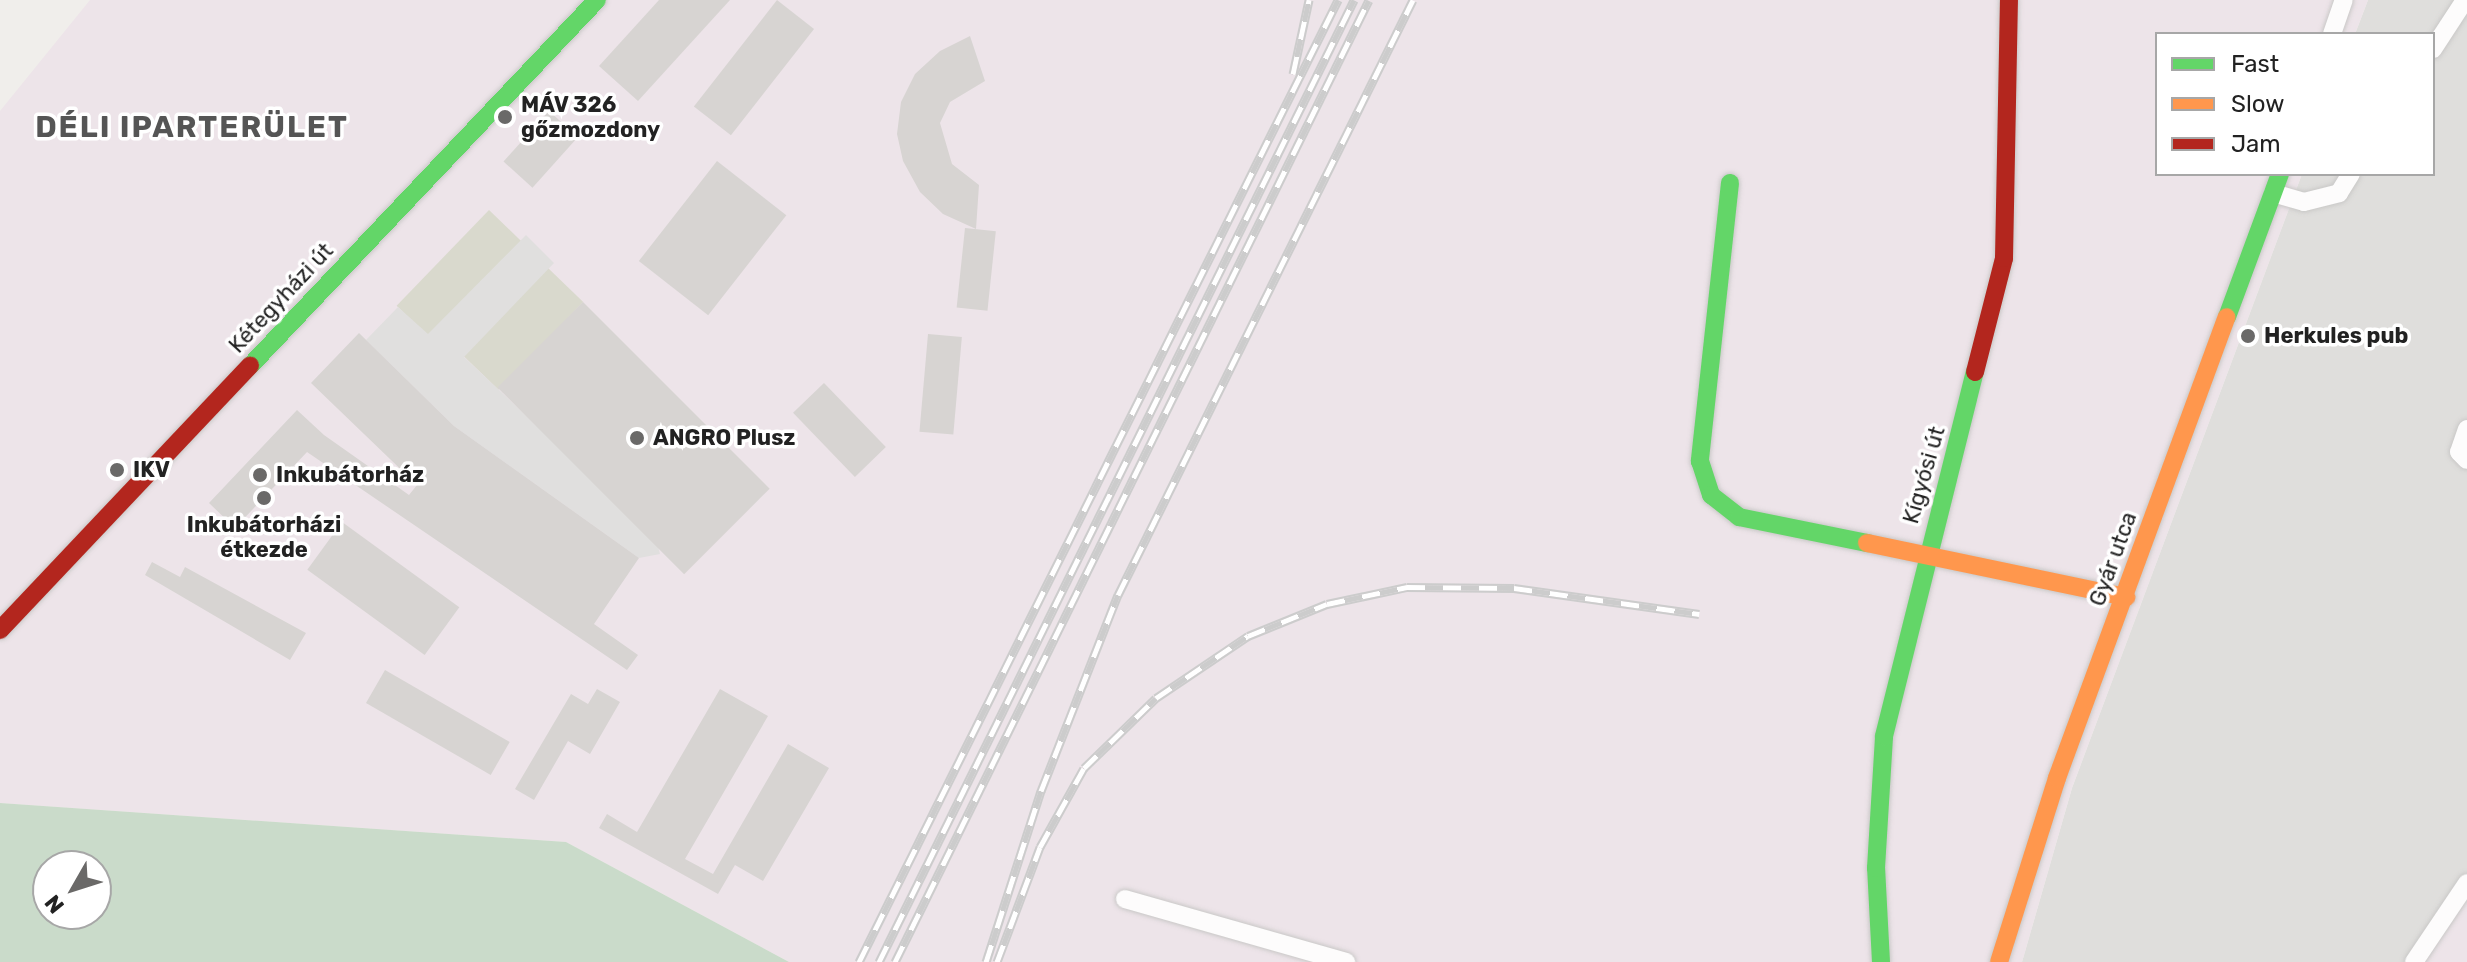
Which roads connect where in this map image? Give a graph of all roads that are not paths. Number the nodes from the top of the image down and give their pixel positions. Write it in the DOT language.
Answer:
graph roads {
  1 [pos="597,0"];
  2 [pos="2009,0"];
  3 [pos="2344,0"];
  4 [pos="2465,0"];
  5 [pos="2333,32"];
  6 [pos="2435,46"];
  7 [pos="2279,176"];
  8 [pos="2350,176"];
  9 [pos="1730,183"];
  10 [pos="2273,193"];
  11 [pos="2467,429"];
  12 [pos="2467,460"];
  13 [pos="1927,555"];
  14 [pos="2126,597"];
  15 [pos="0,630"];
  16 [pos="2467,883"];
  17 [pos="1125,899"];
  18 [pos="1346,962"];
  19 [pos="1881,962"];
  20 [pos="1999,962"];
  21 [pos="2414,962"];
  1 -- 15 [label="street, Kétegyházi út"];
  2 -- 13 [label="street, Kígyósi út"];
  3 -- 5 [label="street"];
  4 -- 6 [label="street"];
  7 -- 10 [label="street, Gyár utca"];
  8 -- 10 [label="street"];
  9 -- 13 [label="street"];
  10 -- 14 [label="street, Gyár utca"];
  11 -- 12 [label="street"];
  13 -- 14 [label="street"];
  13 -- 19 [label="street, Kígyósi út"];
  14 -- 20 [label="street, Gyár utca"];
  16 -- 21 [label="street"];
  17 -- 18 [label="street"];
}
